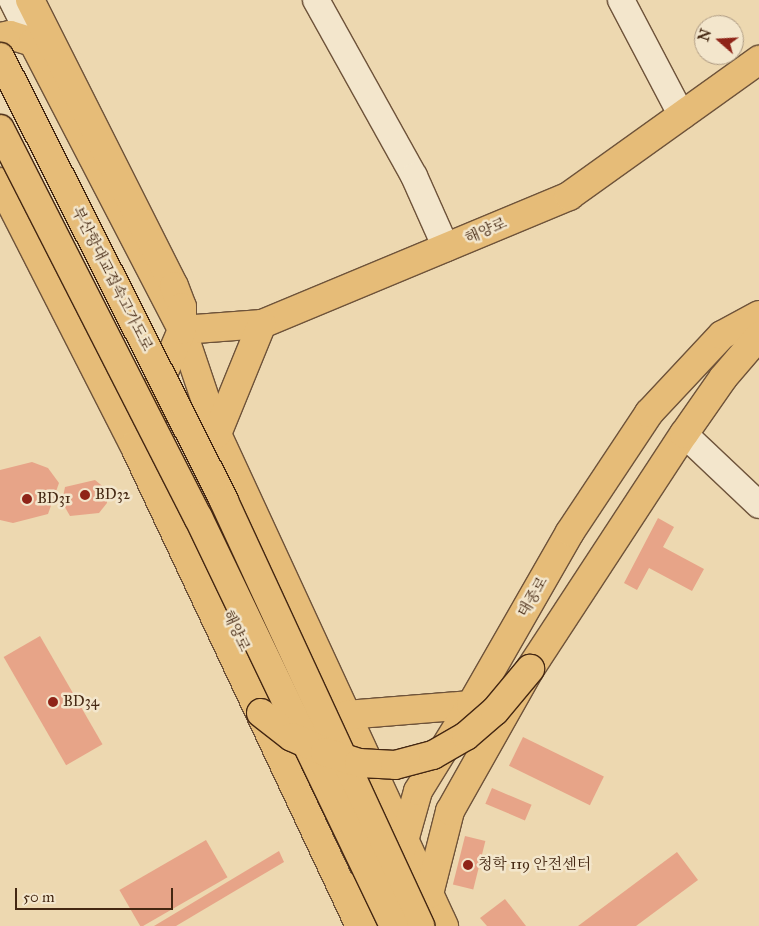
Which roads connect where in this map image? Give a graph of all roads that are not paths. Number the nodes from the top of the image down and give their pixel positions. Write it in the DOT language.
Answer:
graph roads {
  1 [pos="12,0"];
  2 [pos="30,0"];
  3 [pos="316,0"];
  4 [pos="621,0"];
  5 [pos="0,37"];
  6 [pos="33,42"];
  7 [pos="0,57"];
  8 [pos="759,60"];
  9 [pos="682,116"];
  10 [pos="0,129"];
  11 [pos="0,159"];
  12 [pos="0,182"];
  13 [pos="446,248"];
  14 [pos="759,315"];
  15 [pos="262,324"];
  16 [pos="182,330"];
  17 [pos="759,336"];
  18 [pos="217,434"];
  19 [pos="684,434"];
  20 [pos="759,505"];
  21 [pos="530,669"];
  22 [pos="472,705"];
  23 [pos="261,713"];
  24 [pos="346,715"];
  25 [pos="404,841"];
  26 [pos="429,894"];
  27 [pos="360,926"];
  28 [pos="367,926"];
  29 [pos="375,926"];
  30 [pos="380,926"];
  31 [pos="394,926"];
  32 [pos="420,926"];
  33 [pos="444,926"];
  1 -- 6 [label="street"];
  2 -- 16 [label="main road"];
  3 -- 13 [label="street"];
  4 -- 9 [label="street"];
  5 -- 6 [label="main road"];
  6 -- 16 [label="main road"];
  7 -- 32 [label="main road, 부산항대교접속고가도로, bridge"];
  8 -- 9 [label="main road, 해양로"];
  9 -- 13 [label="main road, 해양로"];
  10 -- 31 [label="main road, 부산항대교접속고가도로, bridge"];
  11 -- 28 [label="main road"];
  12 -- 23 [label="main road"];
  13 -- 15 [label="main road, 해양로"];
  14 -- 22 [label="main road, 태종로"];
  15 -- 16 [label="main road, 해양로"];
  15 -- 18 [label="main road"];
  16 -- 18 [label="main road"];
  16 -- 29 [label="main road, 해양로"];
  17 -- 19 [label="main road"];
  18 -- 24 [label="main road"];
  19 -- 20 [label="street"];
  19 -- 21 [label="main road"];
  21 -- 23 [label="main road, bridge"];
  21 -- 26 [label="main road"];
  22 -- 24 [label="main road"];
  22 -- 25 [label="main road, 태종로"];
  23 -- 27 [label="main road"];
  24 -- 25 [label="main road"];
  25 -- 26 [label="main road"];
  25 -- 30 [label="main road, 태종로"];
  26 -- 33 [label="main road"];
}
